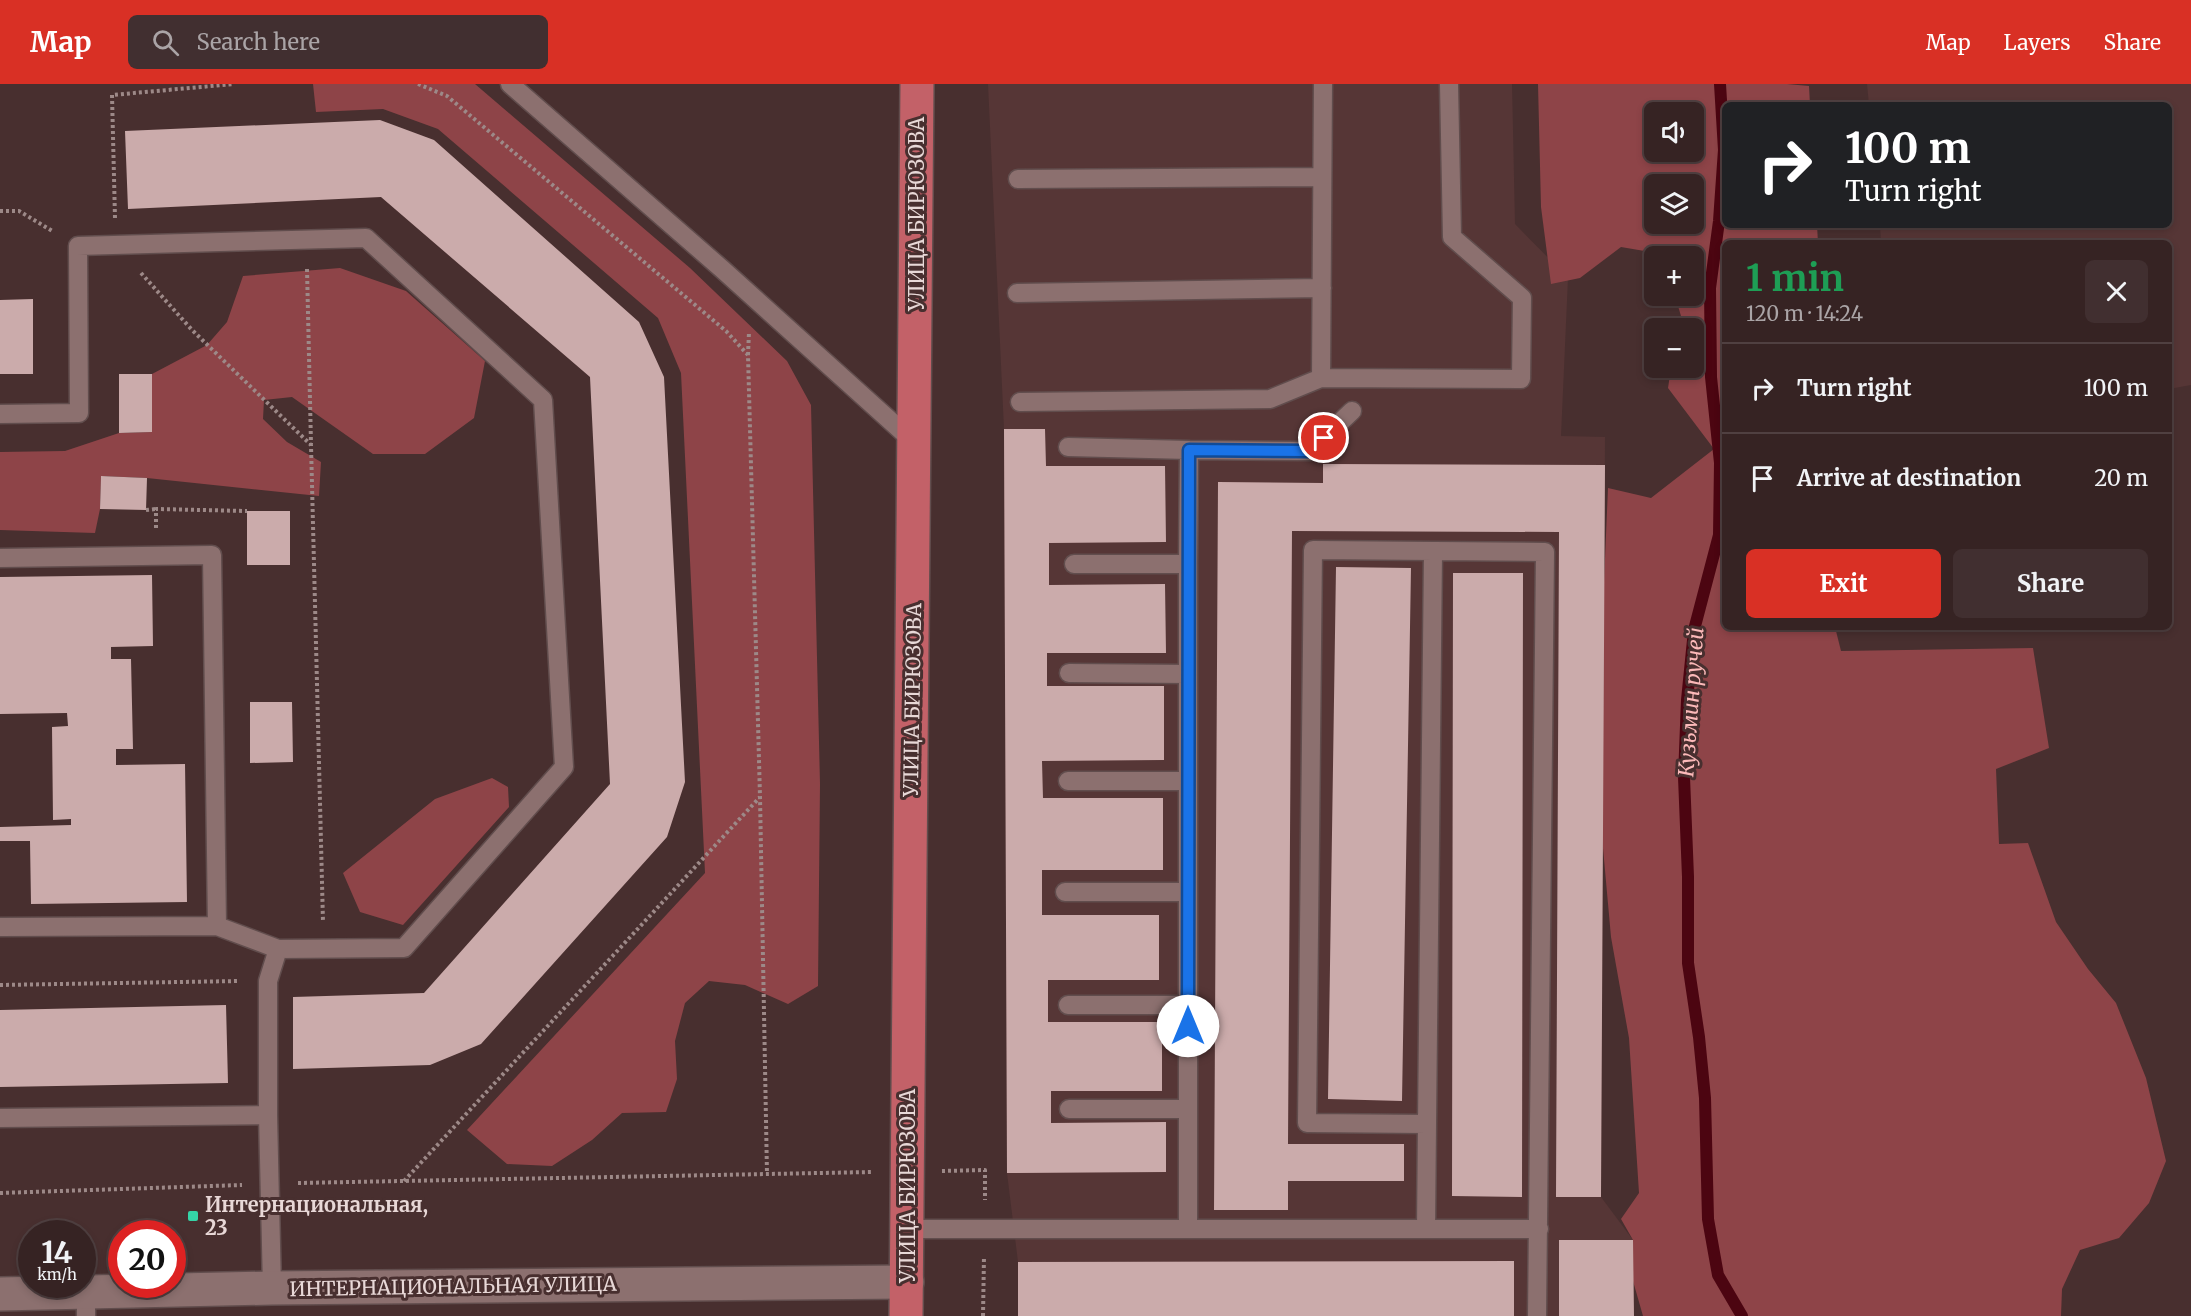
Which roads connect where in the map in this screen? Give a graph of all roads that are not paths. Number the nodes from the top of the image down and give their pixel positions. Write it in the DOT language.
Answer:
graph roads {
  1 [pos="510,84"];
  2 [pos="917,84"];
  3 [pos="1323,84"];
  4 [pos="1449,84"];
  5 [pos="1322,177"];
  6 [pos="1018,179"];
  7 [pos="1322,288"];
  8 [pos="1017,293"];
  9 [pos="1321,378"];
  10 [pos="1020,402"];
  11 [pos="1352,411"];
  12 [pos="0,414"];
  13 [pos="915,443"];
  14 [pos="1068,447"];
  15 [pos="1189,450"];
  16 [pos="1433,552"];
  17 [pos="0,558"];
  18 [pos="1074,564"];
  19 [pos="1188,564"];
  20 [pos="1070,674"];
  21 [pos="1188,674"];
  22 [pos="1068,781"];
  23 [pos="1188,781"];
  24 [pos="1065,892"];
  25 [pos="1188,892"];
  26 [pos="217,926"];
  27 [pos="0,927"];
  28 [pos="278,949"];
  29 [pos="1068,1005"];
  30 [pos="1188,1005"];
  31 [pos="1070,1109"];
  32 [pos="1188,1109"];
  33 [pos="268,1114"];
  34 [pos="0,1118"];
  35 [pos="1427,1124"];
  36 [pos="907,1229"];
  37 [pos="1188,1229"];
  38 [pos="1426,1229"];
  39 [pos="1539,1229"];
  40 [pos="907,1282"];
  41 [pos="273,1288"];
  42 [pos="0,1294"];
  43 [pos="86,1304"];
  44 [pos="906,1316"];
  45 [pos="1537,1316"];
  1 -- 13 [label="lane"];
  2 -- 13 [label="main road, УЛИЦА БИРЮЗОВА"];
  3 -- 5 [label="lane"];
  4 -- 9 [label="lane"];
  5 -- 6 [label="lane"];
  5 -- 7 [label="lane"];
  7 -- 8 [label="lane"];
  7 -- 9 [label="lane"];
  9 -- 10 [label="lane"];
  11 -- 15 [label="lane"];
  12 -- 28 [label="lane"];
  13 -- 36 [label="main road, УЛИЦА БИРЮЗОВА"];
  14 -- 15 [label="lane"];
  15 -- 19 [label="lane"];
  16 -- 35 [label="lane"];
  16 -- 35 [label="lane"];
  16 -- 39 [label="lane"];
  17 -- 26 [label="lane"];
  18 -- 19 [label="lane"];
  19 -- 21 [label="lane"];
  20 -- 21 [label="lane"];
  21 -- 23 [label="lane"];
  22 -- 23 [label="lane"];
  23 -- 25 [label="lane"];
  24 -- 25 [label="lane"];
  25 -- 30 [label="lane"];
  26 -- 27 [label="lane"];
  26 -- 28 [label="lane"];
  28 -- 33 [label="lane"];
  29 -- 30 [label="lane"];
  30 -- 32 [label="lane"];
  31 -- 32 [label="lane"];
  32 -- 37 [label="lane"];
  33 -- 34 [label="lane"];
  33 -- 41 [label="lane"];
  35 -- 38 [label="lane"];
  36 -- 37 [label="lane"];
  36 -- 40 [label="main road, УЛИЦА БИРЮЗОВА"];
  37 -- 38 [label="lane"];
  38 -- 39 [label="lane"];
  39 -- 45 [label="lane"];
  40 -- 41 [label="main road, ИНТЕРНАЦИОНАЛЬНАЯ УЛИЦА"];
  40 -- 44 [label="main road, УЛИЦА БИРЮЗОВА"];
  41 -- 43 [label="main road, ИНТЕРНАЦИОНАЛЬНАЯ УЛИЦА"];
  42 -- 43 [label="main road, ИНТЕРНАЦИОНАЛЬНАЯ УЛИЦА"];
}
